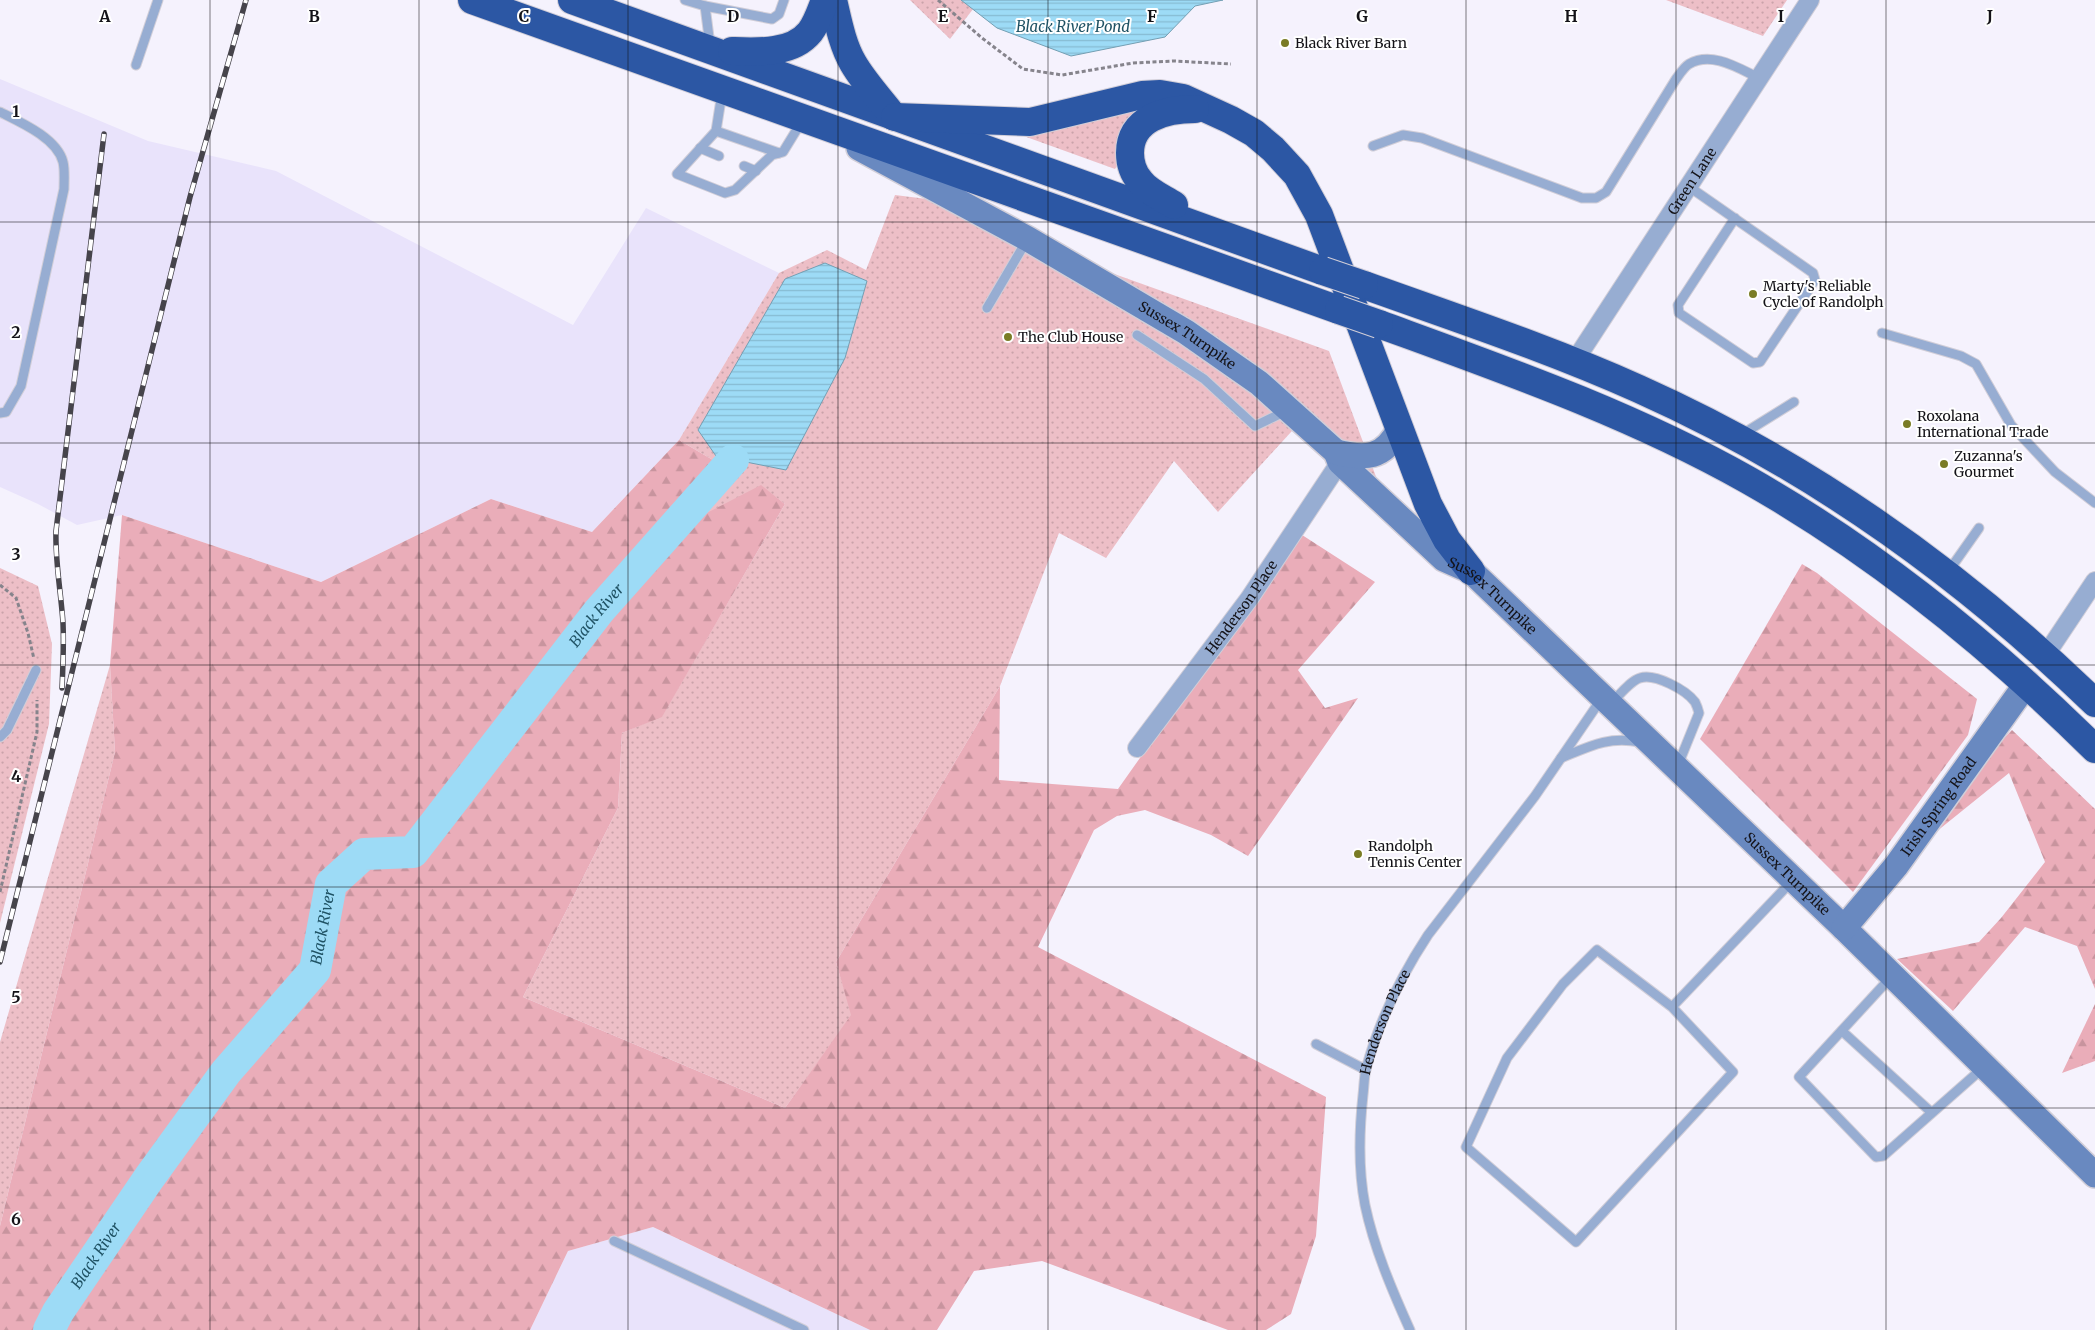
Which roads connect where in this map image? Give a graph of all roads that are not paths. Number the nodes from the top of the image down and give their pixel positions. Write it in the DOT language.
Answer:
graph roads {
  1 [pos="158,0"];
  2 [pos="472,0"];
  3 [pos="572,0"];
  4 [pos="685,0"];
  5 [pos="784,0"];
  6 [pos="825,0"];
  7 [pos="833,0"];
  8 [pos="1810,0"];
  9 [pos="705,6"];
  10 [pos="711,50"];
  11 [pos="136,65"];
  12 [pos="1759,78"];
  13 [pos="722,90"];
  14 [pos="1211,111"];
  15 [pos="0,112"];
  16 [pos="894,117"];
  17 [pos="807,120"];
  18 [pos="716,131"];
  19 [pos="1372,146"];
  20 [pos="700,148"];
  21 [pos="779,153"];
  22 [pos="719,156"];
  23 [pos="744,166"];
  24 [pos="756,170"];
  25 [pos="1688,186"];
  26 [pos="1734,218"];
  27 [pos="1229,237"];
  28 [pos="1028,239"];
  29 [pos="987,308"];
  30 [pos="1882,333"];
  31 [pos="1138,335"];
  32 [pos="1574,362"];
  33 [pos="1794,402"];
  34 [pos="1288,410"];
  35 [pos="0,413"];
  36 [pos="1399,430"];
  37 [pos="1737,437"];
  38 [pos="1338,457"];
  39 [pos="2095,503"];
  40 [pos="1979,528"];
  41 [pos="1471,572"];
  42 [pos="1947,574"];
  43 [pos="2095,581"];
  44 [pos="2045,656"];
  45 [pos="36,670"];
  46 [pos="2027,683"];
  47 [pos="1606,700"];
  48 [pos="2095,703"];
  49 [pos="0,737"];
  50 [pos="1652,744"];
  51 [pos="1137,748"];
  52 [pos="2095,749"];
  53 [pos="1561,758"];
  54 [pos="1677,768"];
  55 [pos="1794,879"];
  56 [pos="1844,928"];
  57 [pos="1893,974"];
  58 [pos="1672,1007"];
  59 [pos="1842,1030"];
  60 [pos="1316,1044"];
  61 [pos="1985,1066"];
  62 [pos="1366,1070"];
  63 [pos="1931,1112"];
  64 [pos="2095,1176"];
  65 [pos="614,1241"];
  66 [pos="804,1330"];
  67 [pos="1410,1330"];
  1 -- 11 [label="lane"];
  2 -- 13 [label="highway"];
  3 -- 10 [label="highway"];
  4 -- 9 [label="lane"];
  5 -- 9 [label="lane"];
  6 -- 10 [label="highway"];
  7 -- 16 [label="highway"];
  8 -- 12 [label="street, Green Lane"];
  9 -- 10 [label="lane"];
  10 -- 16 [label="highway"];
  12 -- 19 [label="lane"];
  12 -- 25 [label="street, Green Lane"];
  13 -- 17 [label="highway"];
  13 -- 18 [label="lane"];
  14 -- 16 [label="highway"];
  14 -- 27 [label="highway"];
  14 -- 36 [label="highway"];
  15 -- 35 [label="lane"];
  16 -- 27 [label="highway"];
  17 -- 21 [label="lane"];
  17 -- 28 [label="main road, Sussex Turnpike"];
  17 -- 46 [label="highway, bridge"];
  18 -- 20 [label="lane"];
  18 -- 21 [label="lane"];
  20 -- 22 [label="lane"];
  20 -- 24 [label="lane"];
  21 -- 24 [label="lane"];
  23 -- 24 [label="lane"];
  25 -- 26 [label="lane"];
  25 -- 32 [label="street, Green Lane"];
  26 -- 26 [label="lane"];
  27 -- 32 [label="highway, bridge"];
  28 -- 29 [label="lane"];
  28 -- 34 [label="main road, Sussex Turnpike"];
  30 -- 39 [label="lane"];
  31 -- 34 [label="lane"];
  32 -- 37 [label="highway"];
  33 -- 37 [label="lane"];
  34 -- 38 [label="main road, Sussex Turnpike"];
  36 -- 38 [label="main road"];
  36 -- 41 [label="highway"];
  37 -- 42 [label="highway"];
  38 -- 41 [label="main road, Sussex Turnpike"];
  38 -- 51 [label="street, Henderson Place"];
  40 -- 42 [label="lane"];
  41 -- 47 [label="main road, Sussex Turnpike"];
  42 -- 44 [label="highway"];
  43 -- 44 [label="street"];
  44 -- 48 [label="highway"];
  45 -- 49 [label="lane"];
  46 -- 52 [label="highway"];
  46 -- 56 [label="main road, Irish Spring Road"];
  47 -- 50 [label="main road, Sussex Turnpike"];
  47 -- 53 [label="lane, Henderson Place"];
  47 -- 54 [label="lane, Henderson Place"];
  50 -- 53 [label="lane"];
  50 -- 54 [label="main road, Sussex Turnpike"];
  53 -- 62 [label="lane, Henderson Place"];
  54 -- 55 [label="main road, Sussex Turnpike"];
  55 -- 56 [label="main road, Sussex Turnpike"];
  55 -- 58 [label="lane"];
  56 -- 57 [label="main road, Sussex Turnpike"];
  57 -- 59 [label="lane"];
  57 -- 61 [label="main road, Sussex Turnpike"];
  58 -- 58 [label="lane"];
  59 -- 63 [label="lane"];
  59 -- 63 [label="lane"];
  60 -- 62 [label="lane"];
  61 -- 63 [label="lane"];
  61 -- 64 [label="main road, Sussex Turnpike"];
  62 -- 67 [label="lane, Henderson Place"];
  65 -- 66 [label="lane"];
}
